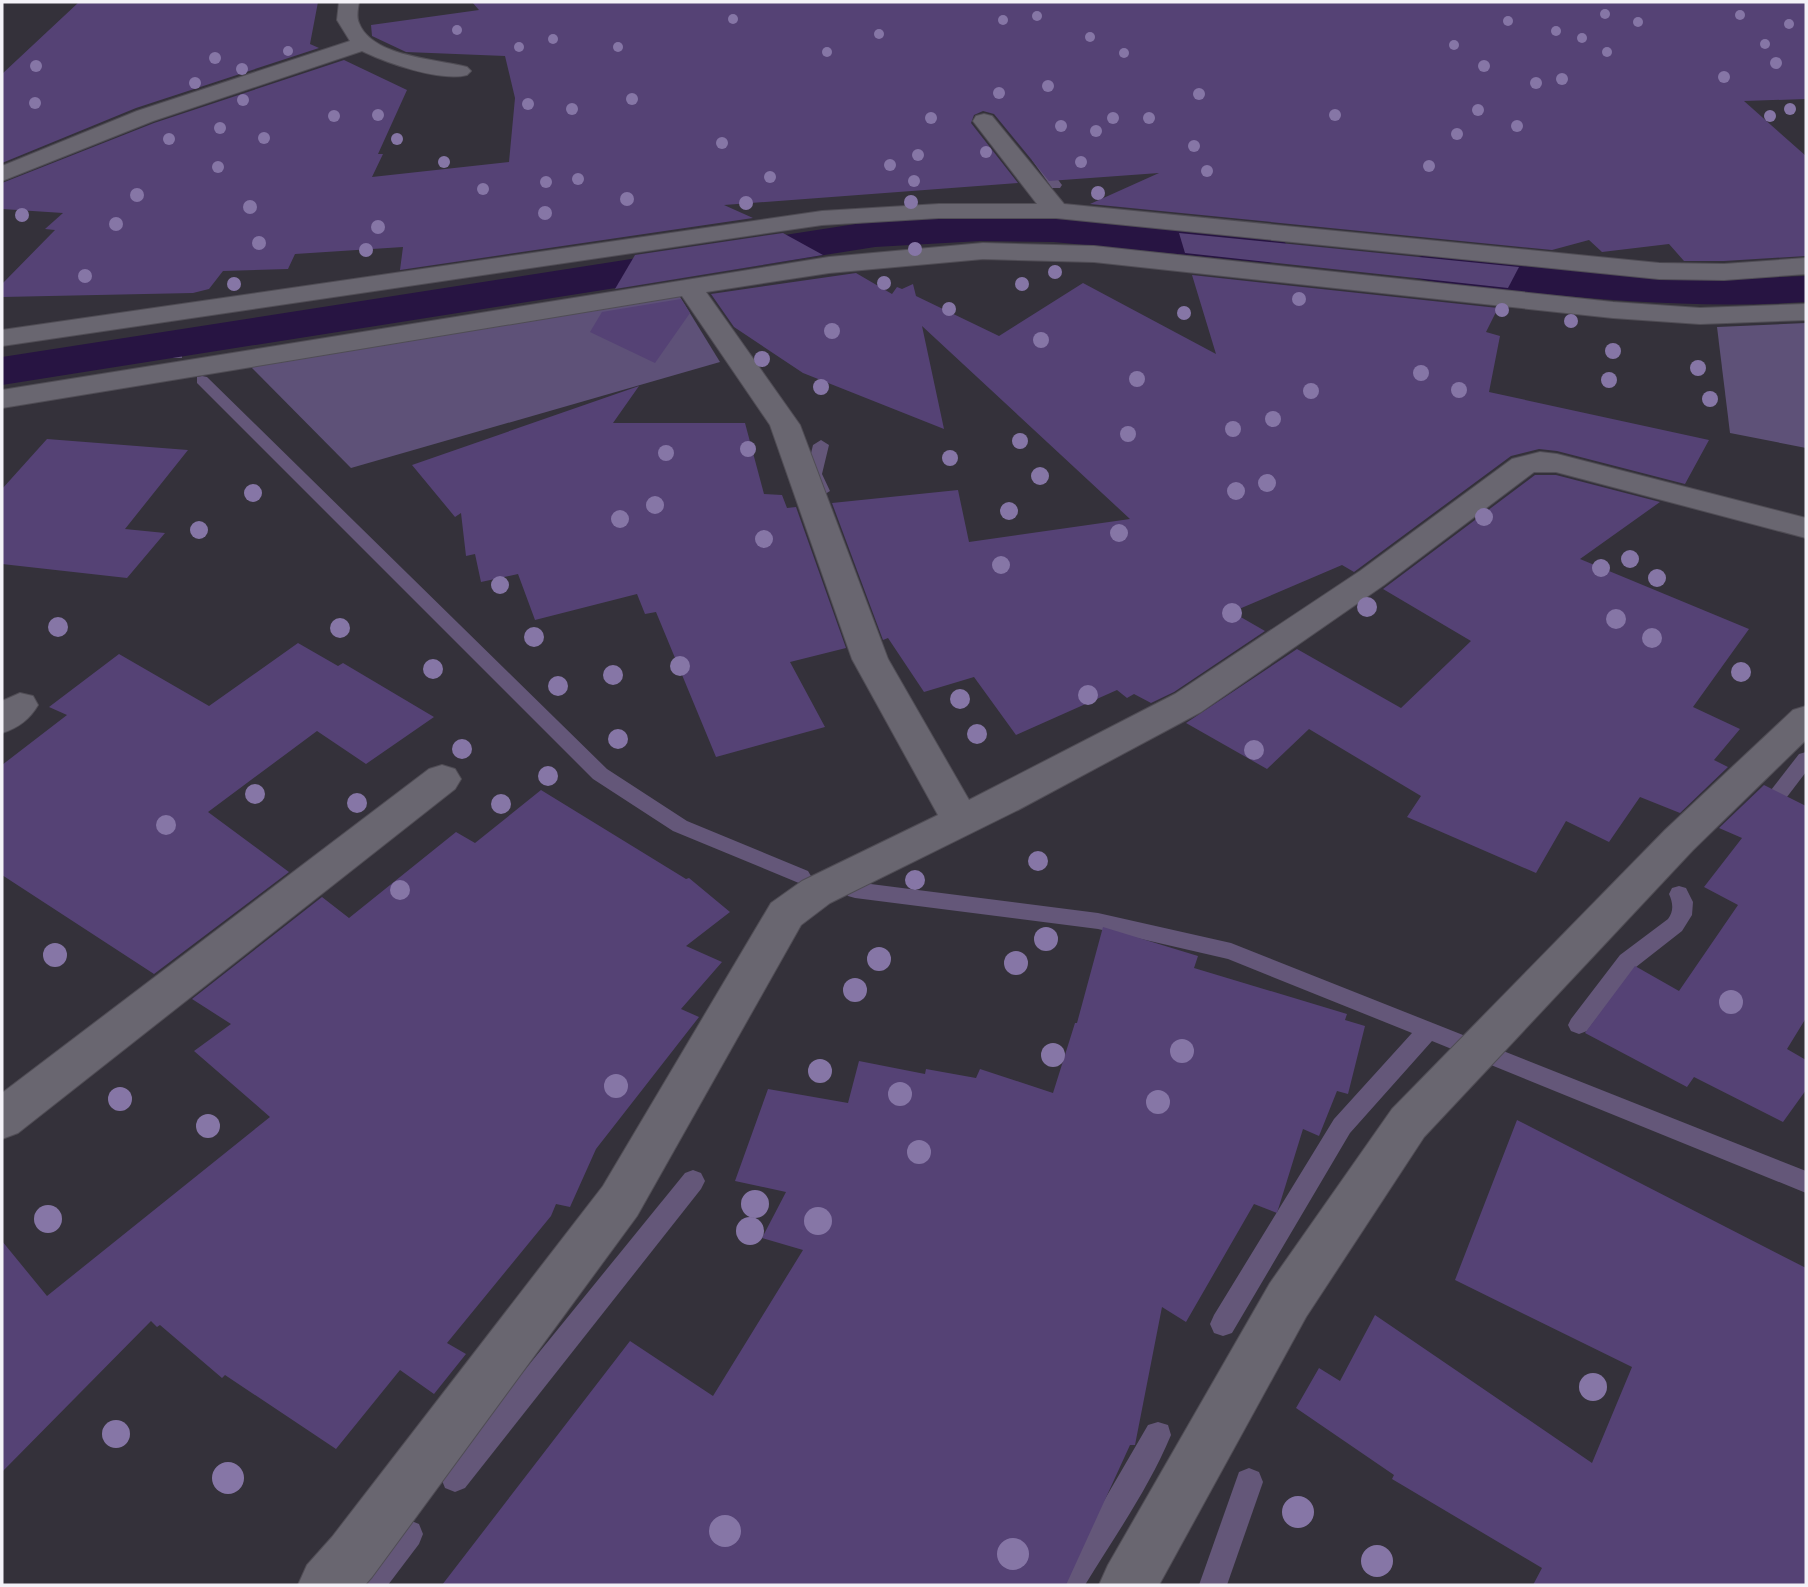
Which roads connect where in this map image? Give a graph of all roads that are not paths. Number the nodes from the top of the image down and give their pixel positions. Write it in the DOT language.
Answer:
graph roads {
  1 [pos="349,2"];
  2 [pos="362,44"];
  3 [pos="460,71"];
  4 [pos="984,121"];
  5 [pos="2,174"];
  6 [pos="1056,211"];
  7 [pos="1806,266"];
  8 [pos="689,287"];
  9 [pos="1806,312"];
  10 [pos="2,338"];
  11 [pos="2,399"];
  12 [pos="1806,527"];
  13 [pos="1806,719"];
  14 [pos="442,779"];
  15 [pos="961,821"];
  16 [pos="2,1119"];
  17 [pos="327,1585"];
  18 [pos="1128,1585"];
  1 -- 2 [label="street"];
  2 -- 3 [label="street"];
  2 -- 5 [label="street"];
  4 -- 6 [label="street"];
  6 -- 7 [label="street"];
  6 -- 10 [label="street"];
  8 -- 9 [label="street"];
  8 -- 11 [label="street"];
  8 -- 15 [label="street"];
  12 -- 15 [label="street"];
  13 -- 18 [label="street"];
  14 -- 16 [label="street"];
  15 -- 17 [label="street"];
}
